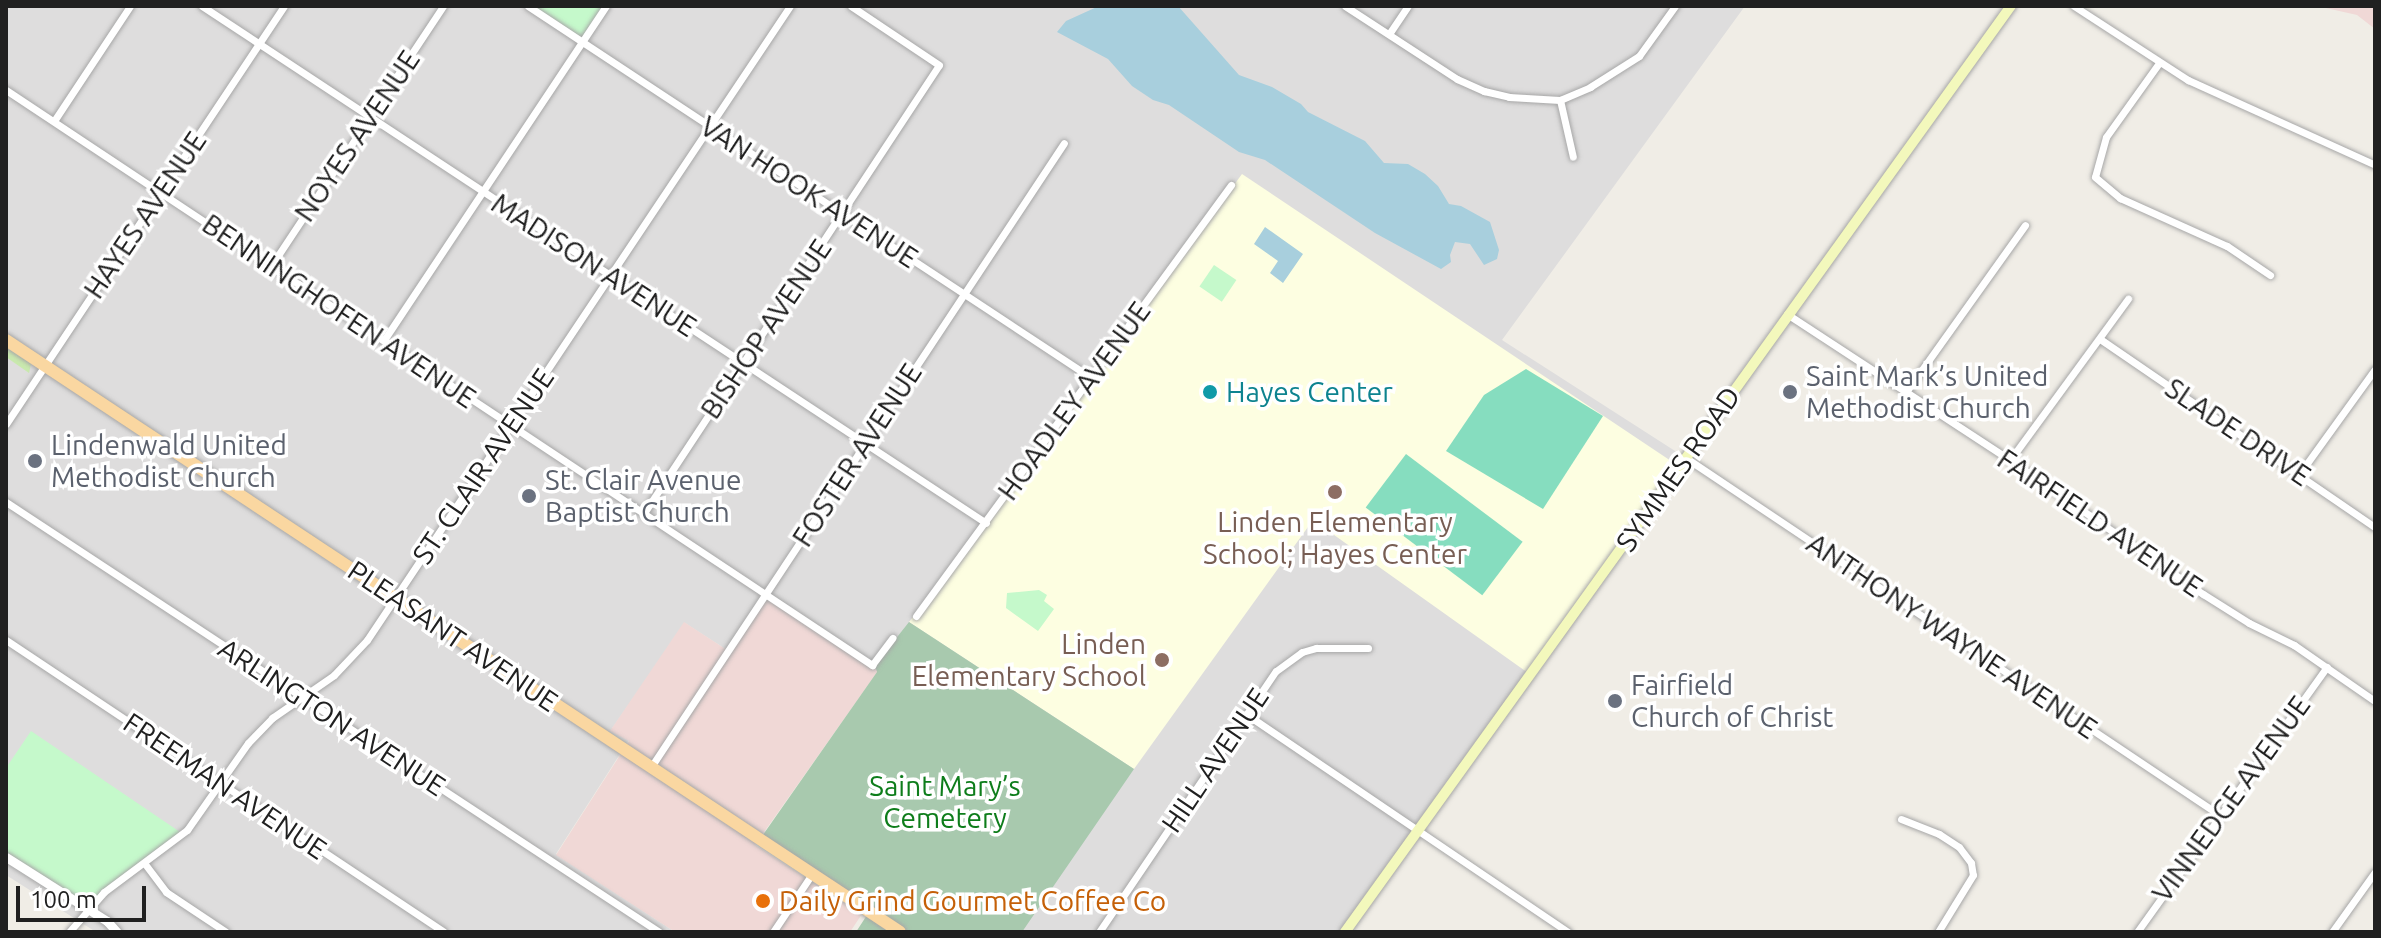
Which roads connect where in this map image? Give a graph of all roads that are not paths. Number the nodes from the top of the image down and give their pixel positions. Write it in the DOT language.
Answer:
graph roads {
  1 [pos="130,6"];
  2 [pos="202,6"];
  3 [pos="284,6"];
  4 [pos="443,6"];
  5 [pos="528,6"];
  6 [pos="606,6"];
  7 [pos="790,6"];
  8 [pos="851,6"];
  9 [pos="1345,6"];
  10 [pos="1408,6"];
  11 [pos="1675,6"];
  12 [pos="2011,6"];
  13 [pos="2074,6"];
  14 [pos="1389,34"];
  15 [pos="582,42"];
  16 [pos="259,43"];
  17 [pos="2159,63"];
  18 [pos="6,90"];
  19 [pos="1560,100"];
  20 [pos="369,116"];
  21 [pos="54,121"];
  22 [pos="710,127"];
  23 [pos="1064,143"];
  24 [pos="1573,157"];
  25 [pos="2375,165"];
  26 [pos="1231,185"];
  27 [pos="482,191"];
  28 [pos="162,193"];
  29 [pos="844,213"];
  30 [pos="2025,225"];
  31 [pos="271,266"];
  32 [pos="610,275"];
  33 [pos="2270,275"];
  34 [pos="962,293"];
  35 [pos="2128,299"];
  36 [pos="1787,314"];
  37 [pos="2100,339"];
  38 [pos="6,340"];
  39 [pos="384,340"];
  40 [pos="742,363"];
  41 [pos="45,366"];
  42 [pos="2375,369"];
  43 [pos="1090,377"];
  44 [pos="1906,392"];
  45 [pos="6,424"];
  46 [pos="510,425"];
  47 [pos="864,446"];
  48 [pos="1686,458"];
  49 [pos="2010,460"];
  50 [pos="2300,473"];
  51 [pos="6,502"];
  52 [pos="644,513"];
  53 [pos="986,523"];
  54 [pos="2375,527"];
  55 [pos="765,595"];
  56 [pos="396,597"];
  57 [pos="916,616"];
  58 [pos="892,638"];
  59 [pos="6,640"];
  60 [pos="1368,648"];
  61 [pos="2327,667"];
  62 [pos="304,698"];
  63 [pos="2375,701"];
  64 [pos="1246,714"];
  65 [pos="651,767"];
  66 [pos="221,782"];
  67 [pos="2218,814"];
  68 [pos="1901,819"];
  69 [pos="1418,832"];
  70 [pos="6,857"];
  71 [pos="145,864"];
  72 [pos="2375,872"];
  73 [pos="813,874"];
  74 [pos="88,909"];
  75 [pos="69,932"];
  76 [pos="117,932"];
  77 [pos="226,932"];
  78 [pos="444,932"];
  79 [pos="659,932"];
  80 [pos="773,932"];
  81 [pos="900,932"];
  82 [pos="1099,932"];
  83 [pos="1345,932"];
  84 [pos="1568,932"];
  85 [pos="1938,932"];
  86 [pos="2137,932"];
  87 [pos="2332,932"];
  1 -- 21 [label="street"];
  2 -- 16 [label="street, MADISON AVENUE"];
  3 -- 16 [label="street, HAYES AVENUE"];
  4 -- 20 [label="street, NOYES AVENUE"];
  5 -- 15 [label="street, VAN HOOK AVENUE"];
  6 -- 15 [label="street"];
  7 -- 22 [label="street, ST. CLAIR AVENUE"];
  8 -- 29 [label="street, BISHOP AVENUE"];
  9 -- 14 [label="street"];
  10 -- 14 [label="street"];
  11 -- 19 [label="street"];
  12 -- 36 [label="main road, SYMMES ROAD"];
  13 -- 17 [label="street"];
  14 -- 19 [label="street"];
  15 -- 22 [label="street, VAN HOOK AVENUE"];
  15 -- 27 [label="street"];
  16 -- 20 [label="street, MADISON AVENUE"];
  16 -- 28 [label="street, HAYES AVENUE"];
  17 -- 25 [label="street"];
  17 -- 33 [label="street"];
  18 -- 21 [label="street, BENNINGHOFEN AVENUE"];
  19 -- 24 [label="street"];
  20 -- 27 [label="street, MADISON AVENUE"];
  20 -- 31 [label="street, NOYES AVENUE"];
  21 -- 28 [label="street, BENNINGHOFEN AVENUE"];
  22 -- 29 [label="street, VAN HOOK AVENUE"];
  22 -- 32 [label="street, ST. CLAIR AVENUE"];
  23 -- 34 [label="street, FOSTER AVENUE"];
  26 -- 43 [label="street, HOADLEY AVENUE"];
  27 -- 32 [label="street, MADISON AVENUE"];
  27 -- 39 [label="street"];
  28 -- 31 [label="street, BENNINGHOFEN AVENUE"];
  28 -- 41 [label="street, HAYES AVENUE"];
  29 -- 34 [label="street, VAN HOOK AVENUE"];
  29 -- 40 [label="street, BISHOP AVENUE"];
  30 -- 44 [label="street"];
  31 -- 39 [label="street, BENNINGHOFEN AVENUE"];
  32 -- 40 [label="street, MADISON AVENUE"];
  32 -- 46 [label="street, ST. CLAIR AVENUE"];
  34 -- 43 [label="street, VAN HOOK AVENUE"];
  34 -- 47 [label="street, FOSTER AVENUE"];
  35 -- 37 [label="street"];
  36 -- 44 [label="street, FAIRFIELD AVENUE"];
  36 -- 48 [label="main road, SYMMES ROAD"];
  37 -- 49 [label="street"];
  37 -- 50 [label="street, SLADE DRIVE"];
  38 -- 41 [label="main road, PLEASANT AVENUE"];
  39 -- 46 [label="street, BENNINGHOFEN AVENUE"];
  40 -- 47 [label="street, MADISON AVENUE"];
  40 -- 52 [label="street, BISHOP AVENUE"];
  41 -- 45 [label="street, HAYES AVENUE"];
  41 -- 56 [label="main road, PLEASANT AVENUE"];
  42 -- 50 [label="street"];
  43 -- 53 [label="street, HOADLEY AVENUE"];
  44 -- 49 [label="street, FAIRFIELD AVENUE"];
  46 -- 52 [label="street, BENNINGHOFEN AVENUE"];
  46 -- 56 [label="street, ST. CLAIR AVENUE"];
  47 -- 53 [label="street, MADISON AVENUE"];
  47 -- 55 [label="street, FOSTER AVENUE"];
  48 -- 67 [label="street, ANTHONY WAYNE AVENUE"];
  48 -- 69 [label="main road, SYMMES ROAD"];
  49 -- 61 [label="street, FAIRFIELD AVENUE"];
  50 -- 54 [label="street, SLADE DRIVE"];
  51 -- 62 [label="street, ARLINGTON AVENUE"];
  52 -- 55 [label="street, BENNINGHOFEN AVENUE"];
  53 -- 57 [label="street, HOADLEY AVENUE"];
  55 -- 58 [label="street, BENNINGHOFEN AVENUE"];
  55 -- 65 [label="street, FOSTER AVENUE"];
  56 -- 62 [label="street, ST. CLAIR AVENUE"];
  56 -- 65 [label="main road, PLEASANT AVENUE"];
  59 -- 66 [label="street, FREEMAN AVENUE"];
  60 -- 64 [label="street, HILL AVENUE"];
  61 -- 63 [label="street, FAIRFIELD AVENUE"];
  61 -- 67 [label="street, VINNEDGE AVENUE"];
  62 -- 66 [label="street, ST. CLAIR AVENUE"];
  62 -- 79 [label="street, ARLINGTON AVENUE"];
  64 -- 69 [label="street"];
  64 -- 82 [label="street, HILL AVENUE"];
  65 -- 73 [label="main road, PLEASANT AVENUE"];
  66 -- 71 [label="street, ST. CLAIR AVENUE"];
  66 -- 78 [label="street, FREEMAN AVENUE"];
  67 -- 86 [label="street, VINNEDGE AVENUE"];
  68 -- 85 [label="street"];
  69 -- 83 [label="main road, SYMMES ROAD"];
  69 -- 84 [label="street"];
  70 -- 74 [label="street"];
  71 -- 74 [label="street, ST. CLAIR AVENUE"];
  71 -- 77 [label="street"];
  72 -- 87 [label="street"];
  73 -- 80 [label="street"];
  73 -- 81 [label="main road, PLEASANT AVENUE"];
  74 -- 75 [label="street, ST. CLAIR AVENUE"];
  74 -- 76 [label="street"];
}
